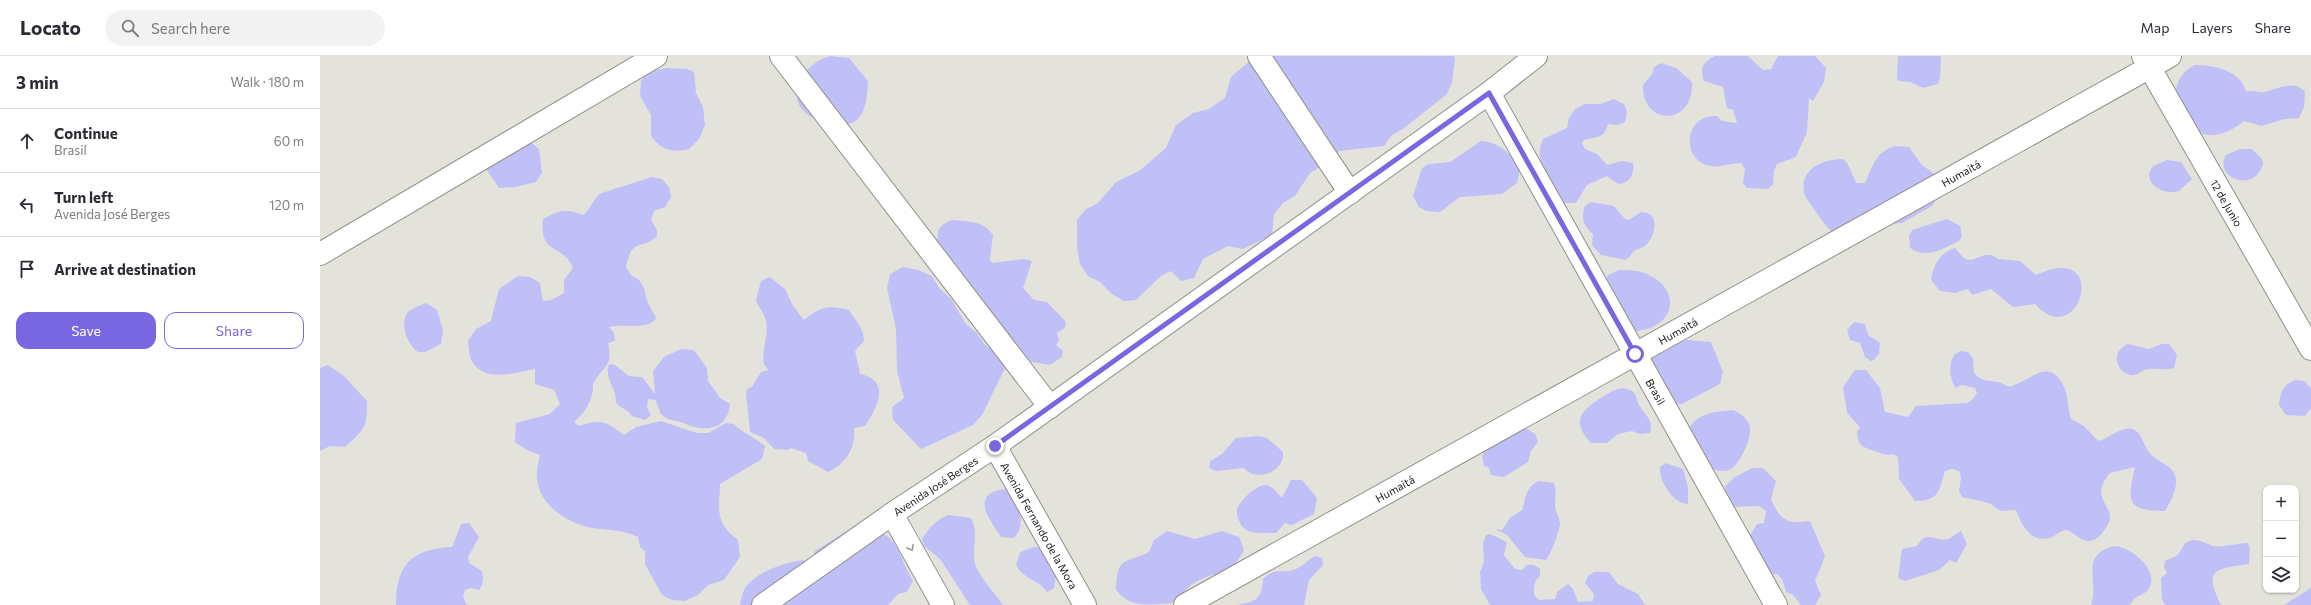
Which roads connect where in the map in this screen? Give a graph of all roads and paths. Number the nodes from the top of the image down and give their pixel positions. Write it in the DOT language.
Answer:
graph roads {
  1 [pos="656,56"];
  2 [pos="781,56"];
  3 [pos="1259,56"];
  4 [pos="1536,56"];
  5 [pos="2170,56"];
  6 [pos="2146,62"];
  7 [pos="1489,93"];
  8 [pos="1350,192"];
  9 [pos="320,254"];
  10 [pos="2311,349"];
  11 [pos="1635,354"];
  12 [pos="1050,407"];
  13 [pos="995,446"];
  14 [pos="892,514"];
  15 [pos="763,605"];
  16 [pos="943,605"];
  17 [pos="1085,605"];
  18 [pos="1185,605"];
  19 [pos="1776,605"];
  1 -- 9 [label="street"];
  2 -- 12 [label="street"];
  3 -- 8 [label="street"];
  4 -- 7 [label="street, Avenida José Berges"];
  5 -- 6 [label="street, Humaitá"];
  6 -- 10 [label="street, 12 de Junio"];
  6 -- 11 [label="street, Humaitá"];
  7 -- 8 [label="street, Avenida José Berges"];
  7 -- 11 [label="street, Brasil"];
  8 -- 12 [label="street, Avenida José Berges"];
  11 -- 18 [label="street, Humaitá"];
  11 -- 19 [label="street, Brasil"];
  12 -- 13 [label="street, Avenida José Berges"];
  13 -- 14 [label="street, Avenida José Berges"];
  13 -- 17 [label="street, Avenida Fernando de la Mora"];
  14 -- 15 [label="street, Avenida José Berges"];
  14 -- 16 [label="street, one-way"];
}
